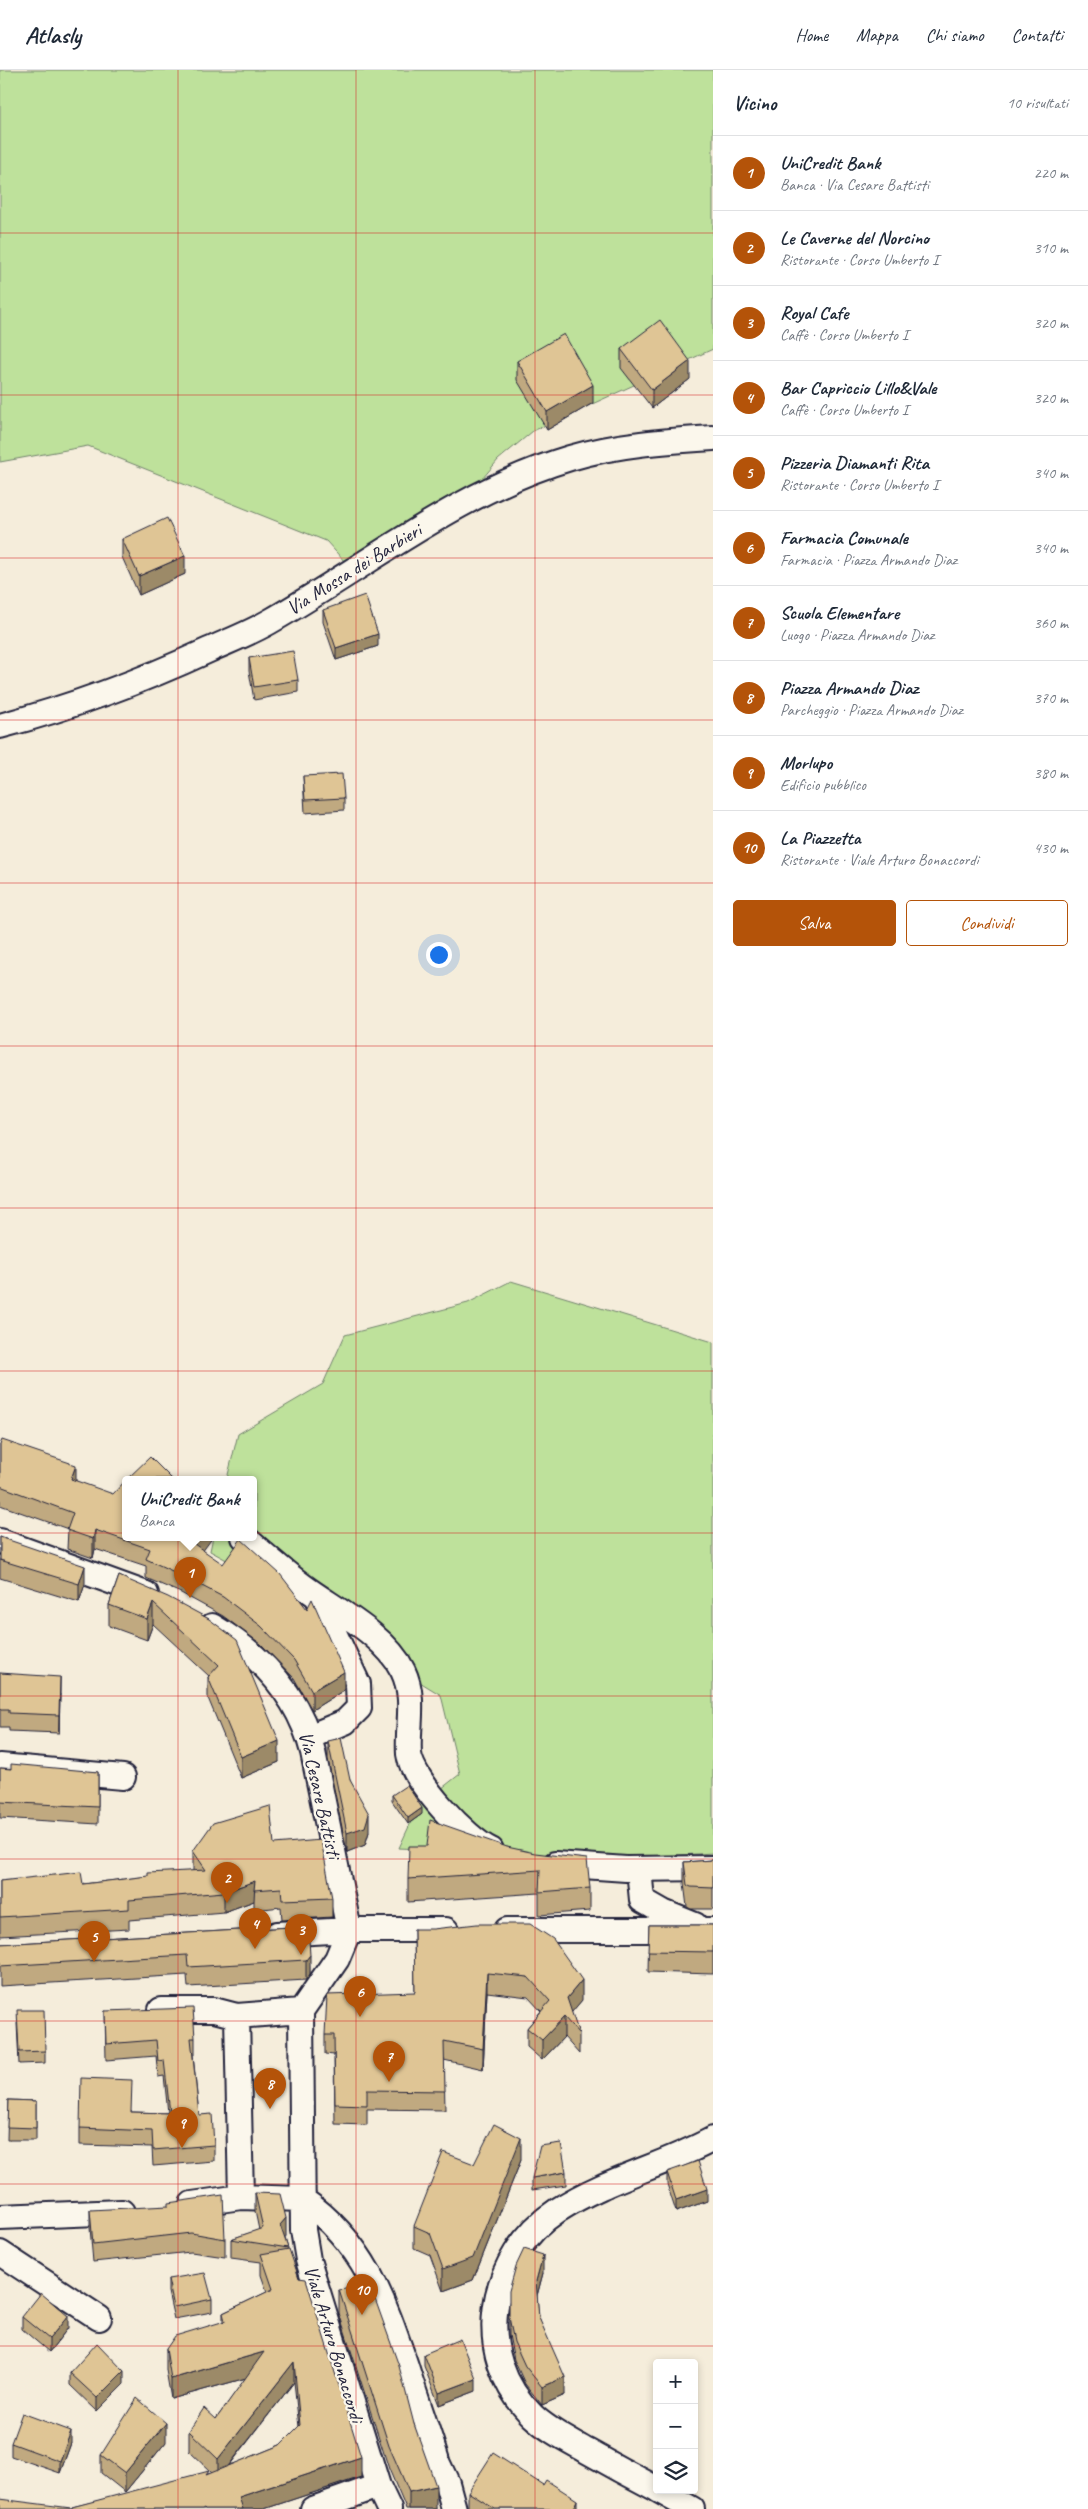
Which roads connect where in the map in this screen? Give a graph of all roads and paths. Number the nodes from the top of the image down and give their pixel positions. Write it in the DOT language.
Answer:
graph roads {
  1 [pos="713,438"];
  2 [pos="0,726"];
  3 [pos="0,1541"];
  4 [pos="249,1541"];
  5 [pos="317,1596"];
  6 [pos="170,1604"];
  7 [pos="190,1614"];
  8 [pos="309,1737"];
  9 [pos="0,1766"];
  10 [pos="123,1777"];
  11 [pos="513,1858"];
  12 [pos="537,1862"];
  13 [pos="713,1868"];
  14 [pos="639,1869"];
  15 [pos="349,1930"];
  16 [pos="709,1930"];
  17 [pos="259,1935"];
  18 [pos="158,2010"];
  19 [pos="301,2011"];
  20 [pos="237,2016"];
  21 [pos="713,2139"];
  22 [pos="241,2197"];
  23 [pos="302,2199"];
  24 [pos="169,2208"];
  25 [pos="142,2211"];
  26 [pos="0,2217"];
  27 [pos="0,2253"];
  28 [pos="99,2318"];
  29 [pos="378,2486"];
  30 [pos="653,2487"];
  31 [pos="665,2494"];
  32 [pos="313,2509"];
  33 [pos="389,2509"];
  34 [pos="454,2509"];
  35 [pos="692,2509"];
  1 -- 2 [label="street, Via Mossa dei Barbieri"];
  3 -- 6 [label="street"];
  4 -- 5 [label="street"];
  5 -- 8 [label="street"];
  5 -- 11 [label="street"];
  7 -- 8 [label="street, Via Cesare Battisti"];
  8 -- 15 [label="street, Via Cesare Battisti"];
  9 -- 10 [label="street"];
  12 -- 14 [label="street"];
  13 -- 14 [label="street"];
  14 -- 16 [label="street"];
  15 -- 16 [label="street"];
  15 -- 17 [label="street"];
  15 -- 19 [label="street"];
  18 -- 20 [label="street"];
  19 -- 20 [label="street"];
  19 -- 23 [label="street, Viale Arturo Bonaccordi"];
  20 -- 22 [label="street"];
  21 -- 30 [label="street"];
  22 -- 23 [label="street"];
  22 -- 24 [label="street"];
  23 -- 29 [label="street, Viale Arturo Bonaccordi"];
  23 -- 34 [label="street"];
  25 -- 26 [label="street"];
  27 -- 28 [label="street"];
  29 -- 32 [label="street"];
  29 -- 33 [label="street, Viale Arturo Bonaccordi"];
  31 -- 35 [label="street"];
}
